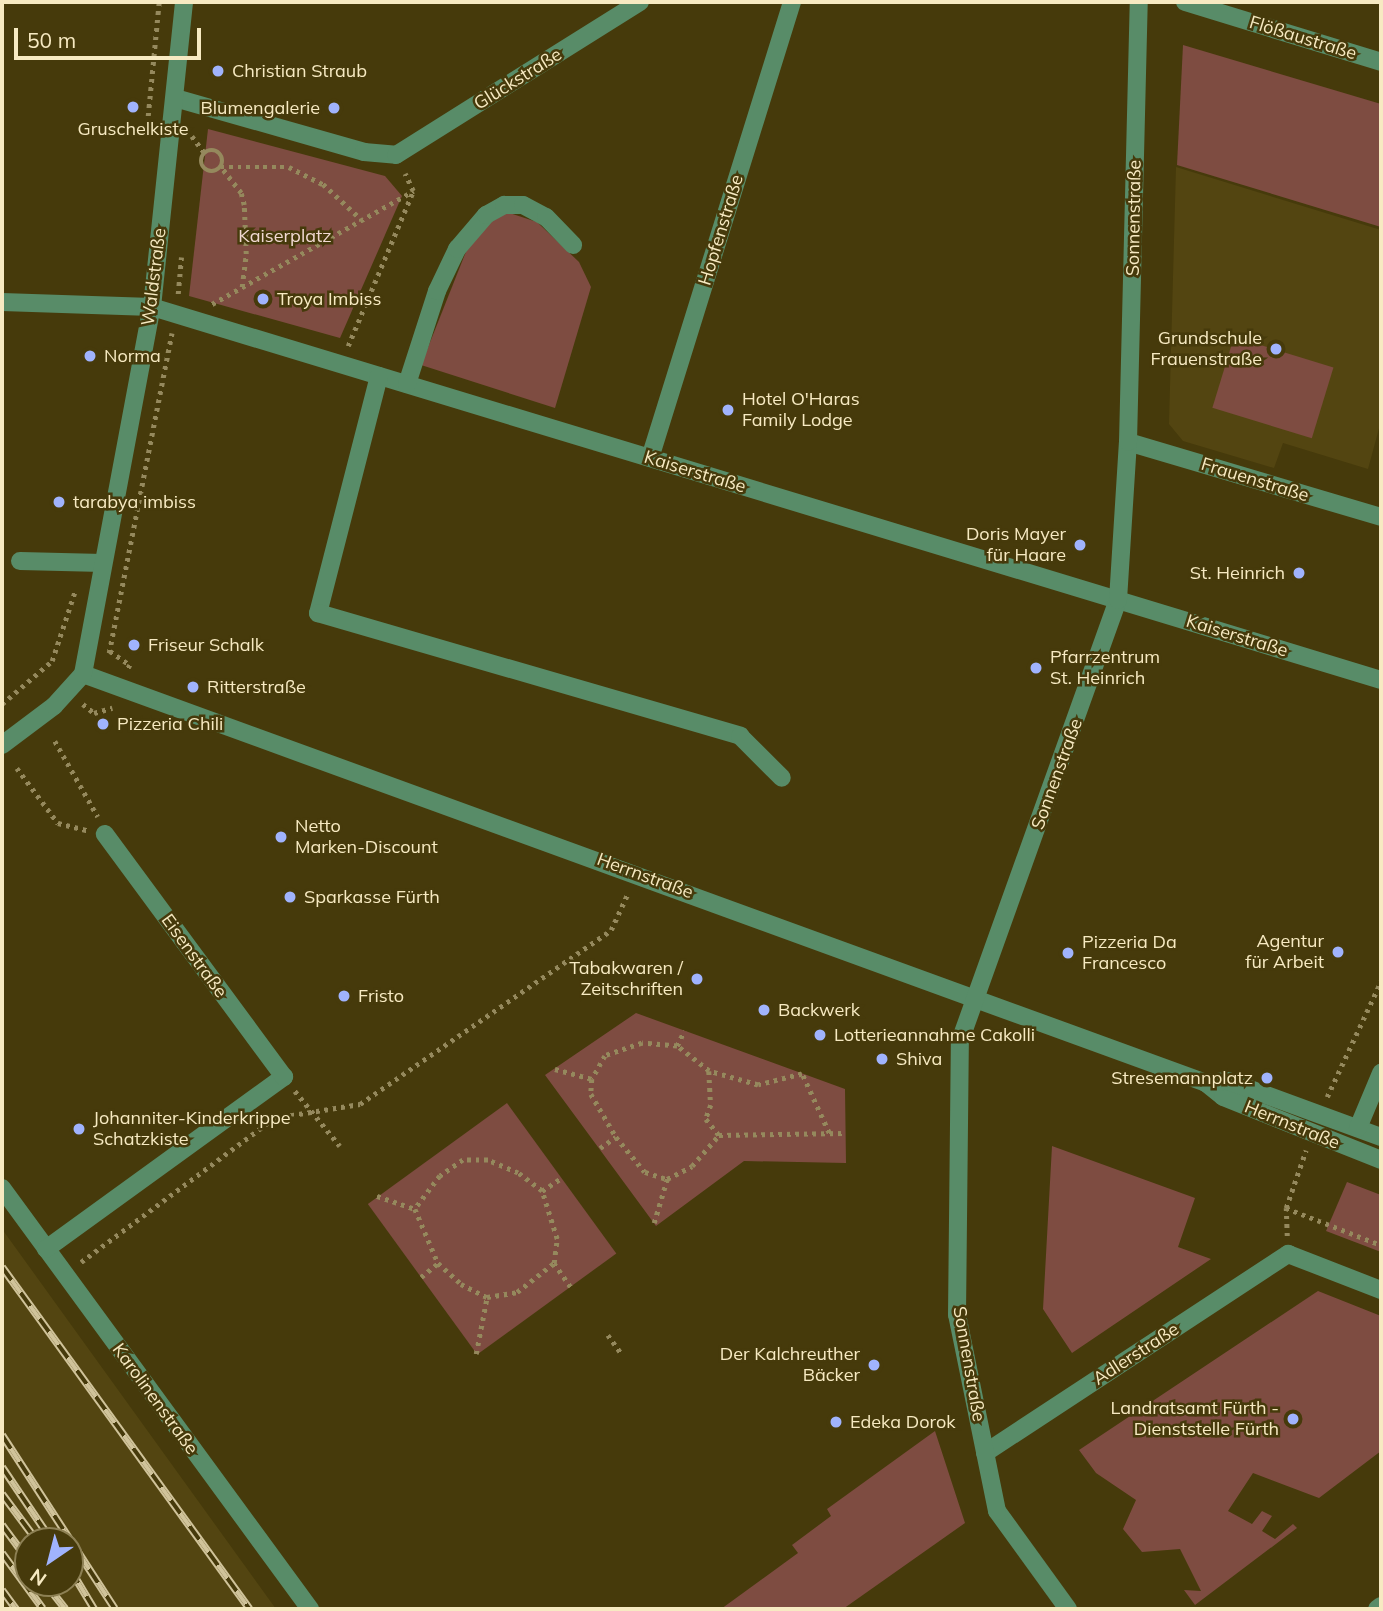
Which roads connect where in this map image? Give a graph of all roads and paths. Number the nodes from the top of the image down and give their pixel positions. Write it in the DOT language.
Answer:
graph roads {
  1 [pos="159,2"];
  2 [pos="184,2"];
  3 [pos="640,2"];
  4 [pos="792,2"];
  5 [pos="1139,2"];
  6 [pos="1185,2"];
  7 [pos="1381,62"];
  8 [pos="175,98"];
  9 [pos="147,126"];
  10 [pos="192,136"];
  11 [pos="205,153"];
  12 [pos="397,155"];
  13 [pos="221,167"];
  14 [pos="413,191"];
  15 [pos="362,220"];
  16 [pos="573,245"];
  17 [pos="242,287"];
  18 [pos="2,302"];
  19 [pos="152,307"];
  20 [pos="188,318"];
  21 [pos="341,363"];
  22 [pos="379,376"];
  23 [pos="407,384"];
  24 [pos="1128,442"];
  25 [pos="650,458"];
  26 [pos="1381,517"];
  27 [pos="20,561"];
  28 [pos="82,563"];
  29 [pos="103,563"];
  30 [pos="1118,600"];
  31 [pos="111,651"];
  32 [pos="128,670"];
  33 [pos="83,674"];
  34 [pos="41,675"];
  35 [pos="1381,680"];
  36 [pos="50,681"];
  37 [pos="2,704"];
  38 [pos="115,704"];
  39 [pos="89,709"];
  40 [pos="55,741"];
  41 [pos="2,745"];
  42 [pos="18,768"];
  43 [pos="782,778"];
  44 [pos="105,834"];
  45 [pos="637,874"];
  46 [pos="1381,981"];
  47 [pos="977,999"];
  48 [pos="684,1031"];
  49 [pos="677,1046"];
  50 [pos="555,1069"];
  51 [pos="709,1071"];
  52 [pos="1381,1073"];
  53 [pos="284,1077"];
  54 [pos="592,1079"];
  55 [pos="1206,1083"];
  56 [pos="1322,1108"];
  57 [pos="313,1112"];
  58 [pos="1358,1128"];
  59 [pos="829,1132"];
  60 [pos="845,1133"];
  61 [pos="719,1135"];
  62 [pos="616,1137"];
  63 [pos="1381,1137"];
  64 [pos="1308,1141"];
  65 [pos="340,1146"];
  66 [pos="600,1148"];
  67 [pos="1381,1160"];
  68 [pos="561,1178"];
  69 [pos="667,1179"];
  70 [pos="2,1188"];
  71 [pos="542,1191"];
  72 [pos="377,1196"];
  73 [pos="1286,1208"];
  74 [pos="415,1209"];
  75 [pos="654,1223"];
  76 [pos="1381,1245"];
  77 [pos="46,1249"];
  78 [pos="1288,1254"];
  79 [pos="439,1263"];
  80 [pos="554,1263"];
  81 [pos="64,1274"];
  82 [pos="421,1278"];
  83 [pos="572,1287"];
  84 [pos="1381,1290"];
  85 [pos="487,1297"];
  86 [pos="608,1335"];
  87 [pos="621,1353"];
  88 [pos="477,1354"];
  89 [pos="985,1453"];
  90 [pos="1381,1606"];
  91 [pos="310,1609"];
  92 [pos="1068,1609"];
  93 [pos="1377,1609"];
  1 -- 9 [label="path"];
  2 -- 8 [label="street, Waldstraße"];
  3 -- 12 [label="street, Glückstraße"];
  4 -- 25 [label="street, Hopfenstraße"];
  5 -- 24 [label="street, Sonnenstraße"];
  6 -- 7 [label="street, Flößaustraße"];
  8 -- 12 [label="street"];
  8 -- 19 [label="street, Waldstraße"];
  10 -- 11 [label="path"];
  11 -- 13 [label="path"];
  11 -- 13 [label="path"];
  12 -- 14 [label="path"];
  13 -- 15 [label="path"];
  13 -- 17 [label="path"];
  14 -- 15 [label="path"];
  14 -- 21 [label="path"];
  15 -- 17 [label="path"];
  16 -- 23 [label="street"];
  17 -- 20 [label="path"];
  18 -- 19 [label="street, Kaiserstraße"];
  19 -- 20 [label="street, Kaiserstraße"];
  19 -- 29 [label="street, Waldstraße"];
  20 -- 21 [label="street, Kaiserstraße"];
  21 -- 22 [label="street, Kaiserstraße"];
  22 -- 23 [label="street, Kaiserstraße"];
  22 -- 43 [label="street"];
  23 -- 25 [label="street, Kaiserstraße"];
  24 -- 26 [label="street, Frauenstraße"];
  24 -- 30 [label="street, Sonnenstraße"];
  25 -- 30 [label="street, Kaiserstraße"];
  27 -- 28 [label="street"];
  28 -- 29 [label="street"];
  28 -- 34 [label="path"];
  29 -- 33 [label="street, Waldstraße"];
  30 -- 35 [label="street, Kaiserstraße"];
  30 -- 47 [label="street, Sonnenstraße"];
  31 -- 32 [label="path"];
  33 -- 41 [label="street"];
  33 -- 45 [label="street, Herrnstraße"];
  34 -- 36 [label="path"];
  34 -- 37 [label="path"];
  38 -- 39 [label="path"];
  40 -- 44 [label="path"];
  42 -- 44 [label="path"];
  44 -- 53 [label="street, Eisenstraße"];
  45 -- 47 [label="street, Herrnstraße"];
  45 -- 57 [label="path"];
  46 -- 56 [label="path"];
  47 -- 55 [label="street, Herrnstraße"];
  47 -- 89 [label="street, Sonnenstraße"];
  48 -- 49 [label="path"];
  49 -- 51 [label="path"];
  49 -- 54 [label="path"];
  50 -- 54 [label="path"];
  51 -- 59 [label="path"];
  51 -- 61 [label="path"];
  52 -- 58 [label="street"];
  53 -- 57 [label="path"];
  53 -- 77 [label="street"];
  54 -- 62 [label="path"];
  55 -- 58 [label="street, Herrnstraße"];
  55 -- 67 [label="street, Herrnstraße"];
  57 -- 65 [label="path"];
  57 -- 81 [label="path"];
  58 -- 63 [label="street, Herrnstraße"];
  59 -- 60 [label="path"];
  59 -- 61 [label="path"];
  61 -- 69 [label="path"];
  62 -- 66 [label="path"];
  62 -- 69 [label="path"];
  64 -- 73 [label="path"];
  68 -- 71 [label="path"];
  69 -- 75 [label="path"];
  70 -- 77 [label="street, Karolinenstraße"];
  71 -- 74 [label="path"];
  71 -- 80 [label="path"];
  72 -- 74 [label="path"];
  73 -- 76 [label="path"];
  73 -- 78 [label="path"];
  74 -- 79 [label="path"];
  77 -- 81 [label="street, Karolinenstraße"];
  78 -- 84 [label="street"];
  78 -- 89 [label="street, Adlerstraße"];
  79 -- 82 [label="path"];
  79 -- 85 [label="path"];
  80 -- 83 [label="path"];
  80 -- 85 [label="path"];
  81 -- 91 [label="street, Karolinenstraße"];
  85 -- 88 [label="path"];
  86 -- 87 [label="path"];
  89 -- 92 [label="street, Sonnenstraße"];
  90 -- 93 [label="street"];
}
